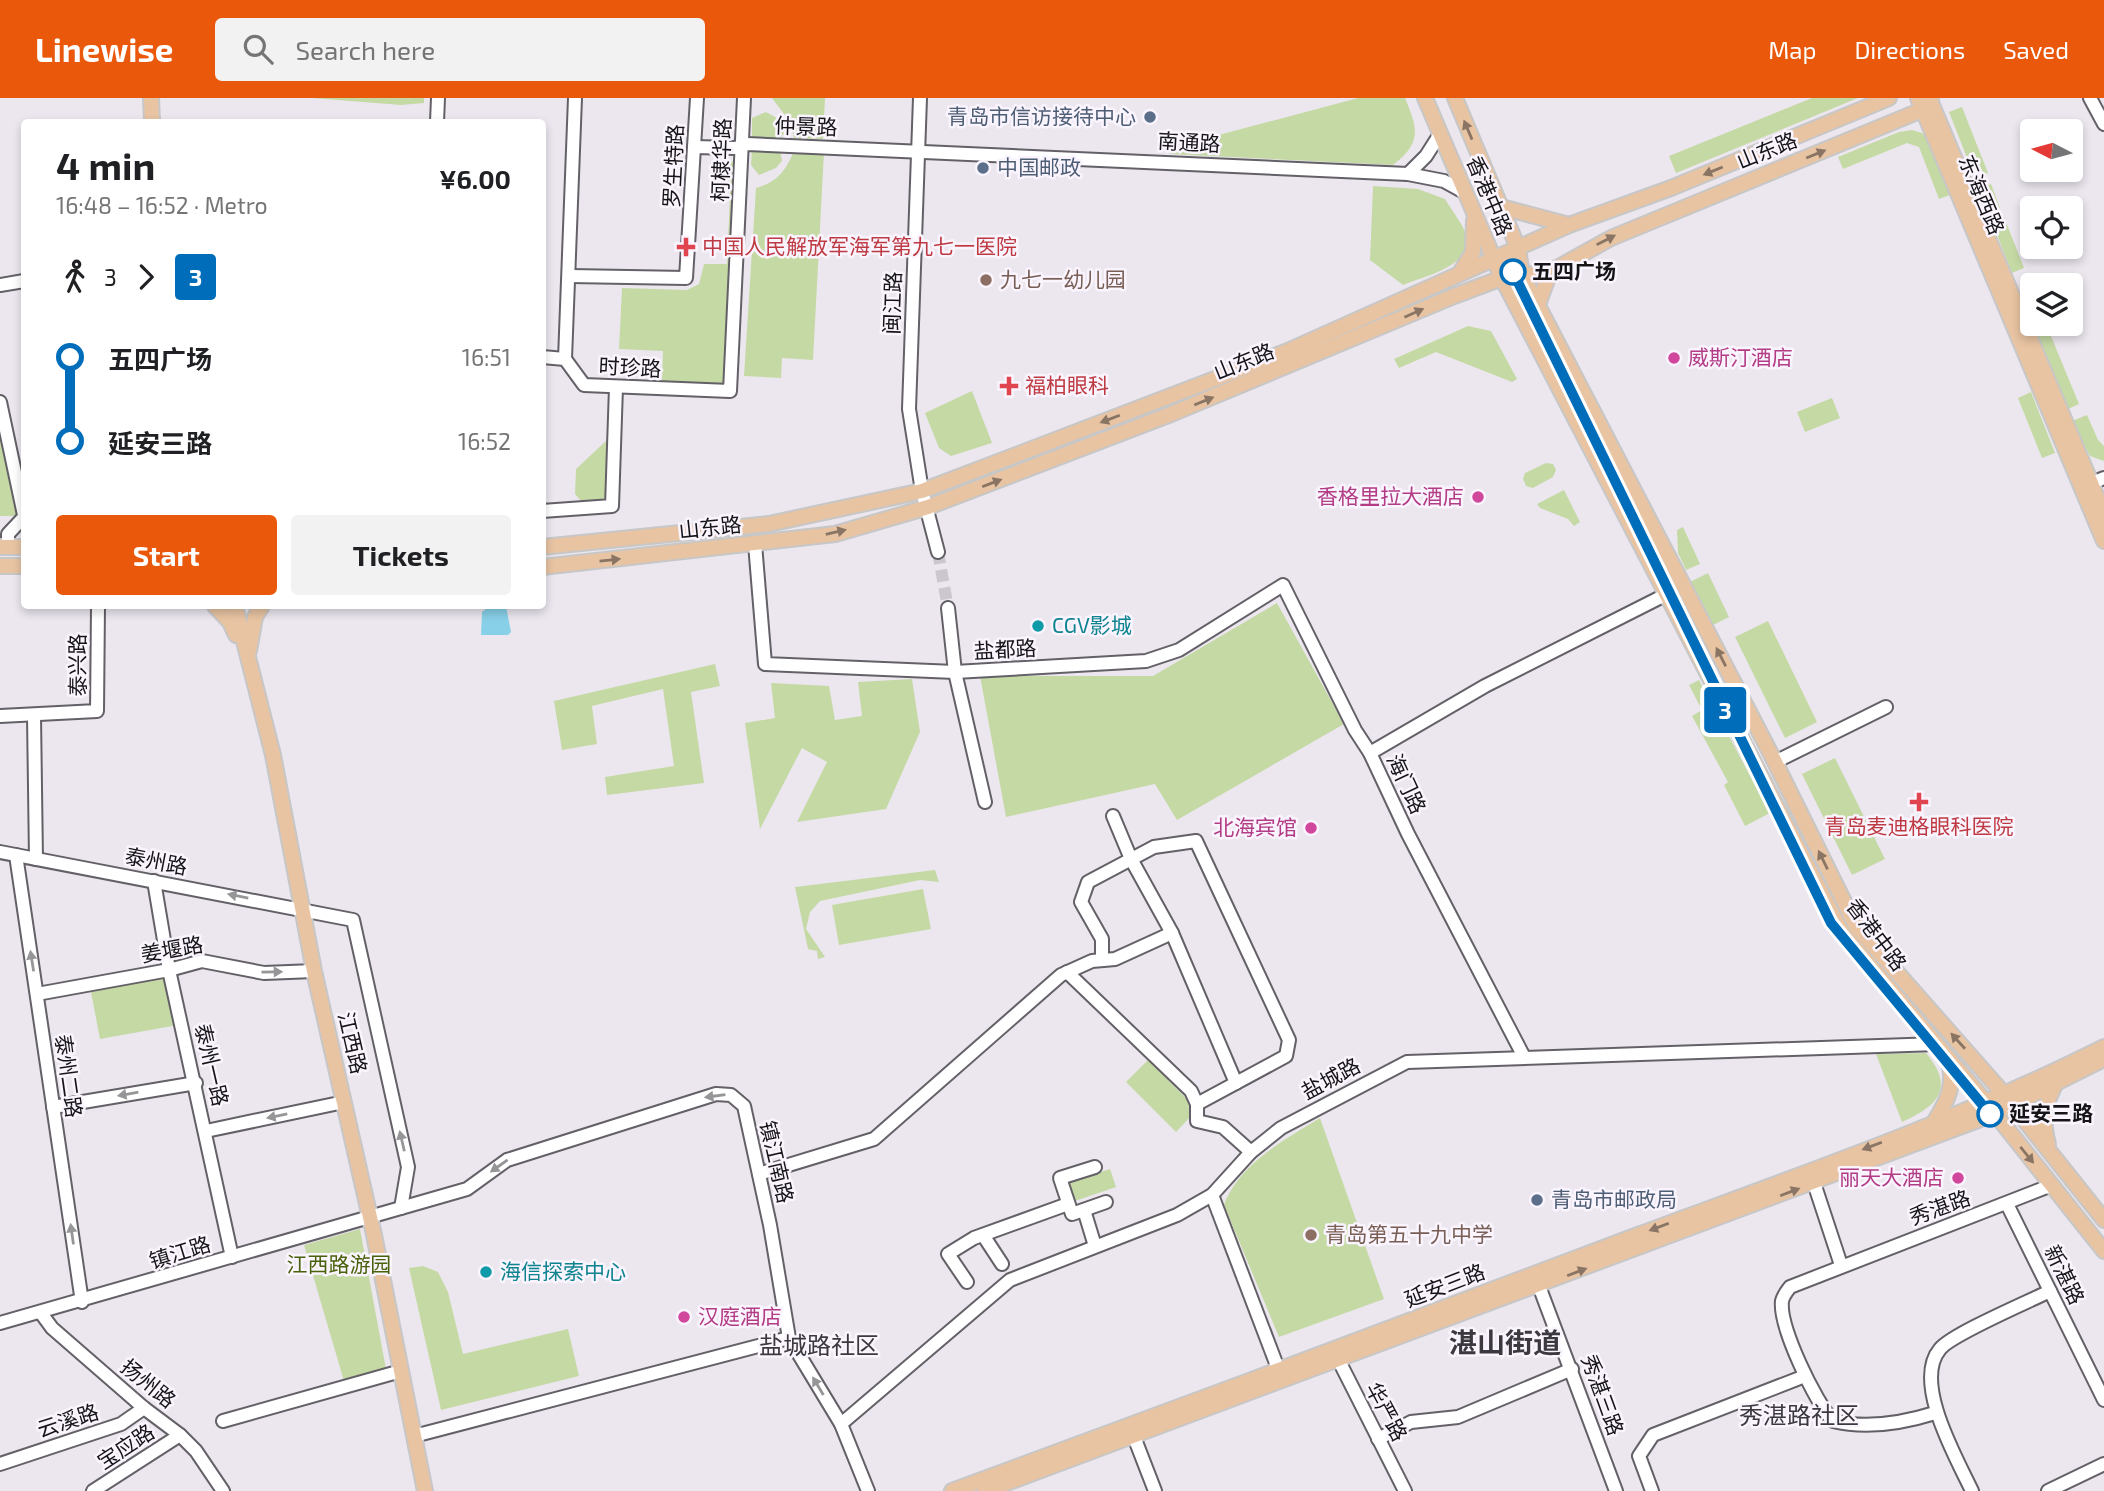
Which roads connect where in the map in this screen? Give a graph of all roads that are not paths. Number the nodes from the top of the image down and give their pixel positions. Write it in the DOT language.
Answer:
graph roads {
  1 [pos="151,98"];
  2 [pos="438,98"];
  3 [pos="575,98"];
  4 [pos="696,98"];
  5 [pos="744,98"];
  6 [pos="920,98"];
  7 [pos="1425,98"];
  8 [pos="1455,98"];
  9 [pos="1889,98"];
  10 [pos="2090,98"];
  11 [pos="1928,101"];
  12 [pos="152,119"];
  13 [pos="437,119"];
  14 [pos="2104,124"];
  15 [pos="1440,134"];
  16 [pos="742,146"];
  17 [pos="694,147"];
  18 [pos="917,150"];
  19 [pos="1408,174"];
  20 [pos="1464,192"];
  21 [pos="1501,207"];
  22 [pos="1474,216"];
  23 [pos="1569,225"];
  24 [pos="1518,248"];
  25 [pos="1494,259"];
  26 [pos="1550,272"];
  27 [pos="1460,273"];
  28 [pos="1522,275"];
  29 [pos="570,276"];
  30 [pos="1502,278"];
  31 [pos="21,282"];
  32 [pos="0,285"];
  33 [pos="1537,307"];
  34 [pos="546,357"];
  35 [pos="565,359"];
  36 [pos="616,387"];
  37 [pos="730,391"];
  38 [pos="0,402"];
  39 [pos="2092,483"];
  40 [pos="922,491"];
  41 [pos="21,502"];
  42 [pos="928,507"];
  43 [pos="546,511"];
  44 [pos="2104,514"];
  45 [pos="21,519"];
  46 [pos="2104,541"];
  47 [pos="755,544"];
  48 [pos="4,547"];
  49 [pos="546,547"];
  50 [pos="938,552"];
  51 [pos="0,566"];
  52 [pos="21,566"];
  53 [pos="546,567"];
  54 [pos="1667,594"];
  55 [pos="948,608"];
  56 [pos="97,609"];
  57 [pos="218,609"];
  58 [pos="237,609"];
  59 [pos="260,609"];
  60 [pos="247,660"];
  61 [pos="956,672"];
  62 [pos="1885,707"];
  63 [pos="0,716"];
  64 [pos="34,716"];
  65 [pos="1370,753"];
  66 [pos="1775,762"];
  67 [pos="985,802"];
  68 [pos="1113,816"];
  69 [pos="0,852"];
  70 [pos="16,855"];
  71 [pos="36,859"];
  72 [pos="1131,859"];
  73 [pos="154,881"];
  74 [pos="304,911"];
  75 [pos="1172,933"];
  76 [pos="1102,960"];
  77 [pos="169,970"];
  78 [pos="314,971"];
  79 [pos="1067,972"];
  80 [pos="37,994"];
  81 [pos="1937,1044"];
  82 [pos="2104,1047"];
  83 [pos="1524,1057"];
  84 [pos="1948,1058"];
  85 [pos="2104,1059"];
  86 [pos="2057,1081"];
  87 [pos="196,1083"];
  88 [pos="1236,1083"];
  89 [pos="2003,1093"];
  90 [pos="1985,1101"];
  91 [pos="344,1102"];
  92 [pos="1197,1104"];
  93 [pos="2013,1105"];
  94 [pos="53,1107"];
  95 [pos="1994,1114"];
  96 [pos="1936,1121"];
  97 [pos="206,1131"];
  98 [pos="2049,1149"];
  99 [pos="1251,1152"];
  100 [pos="1095,1167"];
  101 [pos="759,1174"];
  102 [pos="1814,1183"];
  103 [pos="2052,1185"];
  104 [pos="1212,1195"];
  105 [pos="1106,1202"];
  106 [pos="1069,1204"];
  107 [pos="2007,1204"];
  108 [pos="401,1208"];
  109 [pos="1084,1210"];
  110 [pos="370,1216"];
  111 [pos="2104,1220"];
  112 [pos="983,1235"];
  113 [pos="1095,1246"];
  114 [pos="2104,1251"];
  115 [pos="232,1257"];
  116 [pos="1002,1264"];
  117 [pos="1841,1265"];
  118 [pos="1536,1280"];
  119 [pos="967,1282"];
  120 [pos="2050,1291"];
  121 [pos="82,1302"];
  122 [pos="41,1313"];
  123 [pos="0,1323"];
  124 [pos="789,1338"];
  125 [pos="1336,1356"];
  126 [pos="1572,1369"];
  127 [pos="401,1371"];
  128 [pos="1279,1371"];
  129 [pos="1805,1376"];
  130 [pos="2104,1400"];
  131 [pos="144,1408"];
  132 [pos="1935,1413"];
  133 [pos="223,1421"];
  134 [pos="841,1424"];
  135 [pos="1132,1431"];
  136 [pos="180,1434"];
  137 [pos="414,1436"];
  138 [pos="1378,1438"];
  139 [pos="0,1464"];
  140 [pos="2104,1464"];
  141 [pos="1650,1490"];
  142 [pos="93,1491"];
  143 [pos="223,1491"];
  144 [pos="425,1491"];
  145 [pos="869,1491"];
  146 [pos="952,1491"];
  147 [pos="985,1491"];
  148 [pos="1155,1491"];
  149 [pos="1405,1491"];
  150 [pos="1616,1491"];
  151 [pos="1972,1491"];
  152 [pos="2048,1491"];
  1 -- 12 [label="main road"];
  2 -- 13 [label="street"];
  3 -- 29 [label="street"];
  4 -- 17 [label="street, 罗生特路"];
  5 -- 16 [label="street, 柯棣华路"];
  6 -- 18 [label="street, 闽江路"];
  7 -- 15 [label="main road, 香港中路"];
  21 -- 8 [label="main road, 香港中路, one-way"];
  9 -- 23 [label="main road, 山东路, one-way"];
  10 -- 14 [label="street"];
  26 -- 11 [label="main road, 山东路, one-way"];
  11 -- 39 [label="main road, 东海西路"];
  15 -- 19 [label="street"];
  15 -- 20 [label="main road, 香港中路"];
  16 -- 17 [label="street, 仲景路"];
  16 -- 18 [label="street, 仲景路"];
  16 -- 37 [label="street, 柯棣华路"];
  17 -- 29 [label="street, 罗生特路"];
  18 -- 19 [label="street, 南通路"];
  18 -- 40 [label="street, 闽江路"];
  19 -- 20 [label="street, 南通路"];
  20 -- 22 [label="main road, 香港中路"];
  21 -- 23 [label="main road"];
  21 -- 24 [label="main road, 香港中路"];
  22 -- 25 [label="main road, 香港中路"];
  22 -- 27 [label="main road"];
  23 -- 24 [label="main road, 山东路"];
  24 -- 25 [label="main road, 山东路"];
  24 -- 28 [label="main road, 香港中路"];
  25 -- 27 [label="main road, 山东路"];
  25 -- 30 [label="main road, 香港中路"];
  26 -- 28 [label="main road, 山东路"];
  26 -- 33 [label="main road"];
  27 -- 40 [label="main road, 山东路, one-way"];
  28 -- 30 [label="main road, 山东路"];
  28 -- 33 [label="main road, 香港中路"];
  29 -- 35 [label="street"];
  42 -- 30 [label="main road, 山东路, one-way"];
  30 -- 54 [label="main road, 香港中路"];
  31 -- 32 [label="street"];
  66 -- 33 [label="main road, 香港中路, one-way"];
  34 -- 35 [label="street"];
  35 -- 36 [label="street, 时珍路"];
  36 -- 37 [label="street, 时珍路"];
  36 -- 43 [label="street"];
  38 -- 41 [label="street"];
  39 -- 44 [label="main road, 东海西路"];
  39 -- 46 [label="main road, 东海西路"];
  40 -- 42 [label="street, 闽江路"];
  40 -- 49 [label="main road, 山东路"];
  47 -- 42 [label="main road, 山东路, one-way"];
  42 -- 50 [label="street, 闽江路"];
  45 -- 48 [label="street"];
  53 -- 47 [label="main road, 山东路, one-way"];
  47 -- 61 [label="street, 盐都路"];
  51 -- 52 [label="main road"];
  54 -- 65 [label="street, 海门路"];
  54 -- 81 [label="main road, 香港中路"];
  55 -- 61 [label="street"];
  56 -- 64 [label="street, 泰兴路"];
  57 -- 60 [label="main road"];
  58 -- 60 [label="main road, 江西路"];
  59 -- 60 [label="main road"];
  60 -- 74 [label="main road, 江西路"];
  61 -- 65 [label="street, 盐都路"];
  61 -- 67 [label="street"];
  62 -- 66 [label="street"];
  63 -- 64 [label="street, 泰兴路"];
  64 -- 71 [label="street"];
  65 -- 83 [label="street, 海门路"];
  89 -- 66 [label="main road, 香港中路, one-way"];
  68 -- 72 [label="street"];
  69 -- 70 [label="street, 泰州路"];
  70 -- 71 [label="street, 泰州路"];
  80 -- 70 [label="street, 泰州二路, one-way"];
  71 -- 73 [label="street, 泰州路"];
  72 -- 75 [label="street"];
  72 -- 76 [label="street"];
  72 -- 88 [label="street"];
  74 -- 73 [label="street, 泰州路, one-way"];
  73 -- 77 [label="street, 泰州一路"];
  74 -- 78 [label="main road, 江西路"];
  108 -- 74 [label="street, 泰州路, one-way"];
  75 -- 76 [label="street"];
  75 -- 88 [label="street"];
  76 -- 79 [label="street"];
  77 -- 78 [label="street, 姜堰路, one-way"];
  77 -- 80 [label="street, 姜堰路"];
  77 -- 87 [label="street, 泰州一路"];
  78 -- 91 [label="main road, 江西路"];
  79 -- 92 [label="street"];
  79 -- 101 [label="street"];
  80 -- 94 [label="street, 泰州二路"];
  81 -- 83 [label="street, 盐城路"];
  81 -- 84 [label="main road, 香港中路"];
  82 -- 89 [label="main road, 延安三路"];
  83 -- 99 [label="street, 盐城路"];
  84 -- 90 [label="main road, 香港中路"];
  84 -- 96 [label="main road"];
  85 -- 86 [label="main road, 延安三路"];
  86 -- 93 [label="main road, 延安三路"];
  86 -- 98 [label="main road"];
  87 -- 94 [label="street, one-way"];
  87 -- 97 [label="street, 泰州一路"];
  88 -- 92 [label="street"];
  89 -- 90 [label="main road, 延安三路"];
  89 -- 93 [label="main road, 香港中路"];
  90 -- 95 [label="main road, 香港中路"];
  90 -- 96 [label="main road, 延安三路"];
  91 -- 97 [label="street, one-way"];
  91 -- 110 [label="main road, 江西路"];
  92 -- 99 [label="street"];
  93 -- 95 [label="main road, 延安三路"];
  93 -- 98 [label="main road, 香港中路"];
  121 -- 94 [label="street, 泰州二路, one-way"];
  95 -- 102 [label="main road, 延安三路"];
  95 -- 103 [label="main road, 香港中路, one-way"];
  96 -- 118 [label="main road, 延安三路, one-way"];
  97 -- 115 [label="street, 泰州一路"];
  98 -- 111 [label="main road, 香港中路"];
  99 -- 104 [label="street, 盐城路"];
  100 -- 106 [label="street"];
  101 -- 108 [label="street, 镇江南路, one-way"];
  101 -- 124 [label="street, 镇江南路"];
  102 -- 117 [label="street"];
  118 -- 102 [label="main road, 延安三路, one-way"];
  103 -- 107 [label="street, 秀湛路"];
  103 -- 114 [label="main road, 香港中路"];
  104 -- 113 [label="street, 盐城路"];
  104 -- 128 [label="street"];
  105 -- 109 [label="street"];
  106 -- 109 [label="street"];
  106 -- 112 [label="street"];
  107 -- 117 [label="street, 秀湛路"];
  107 -- 120 [label="street, 新湛路"];
  108 -- 110 [label="street, 镇江南路"];
  109 -- 113 [label="street"];
  110 -- 115 [label="street, 镇江路"];
  110 -- 127 [label="main road, 江西路"];
  112 -- 116 [label="street"];
  112 -- 119 [label="street"];
  113 -- 134 [label="street, 盐城路"];
  115 -- 121 [label="street, 镇江路"];
  117 -- 129 [label="street, 秀湛路"];
  118 -- 125 [label="main road, 延安三路"];
  118 -- 126 [label="street, 秀湛三路"];
  120 -- 130 [label="street, 新湛路"];
  120 -- 132 [label="street"];
  121 -- 122 [label="street, 镇江路"];
  122 -- 123 [label="street, 镇江路"];
  122 -- 131 [label="street, 扬州路"];
  134 -- 124 [label="street, 镇江南路, one-way"];
  124 -- 137 [label="street"];
  125 -- 128 [label="main road, 延安三路"];
  125 -- 135 [label="main road, 延安三路"];
  125 -- 138 [label="street, 华严路"];
  126 -- 138 [label="street"];
  126 -- 150 [label="street, 秀湛三路"];
  127 -- 133 [label="street"];
  127 -- 137 [label="main road, 江西路"];
  128 -- 135 [label="main road, 延安三路"];
  129 -- 132 [label="street"];
  129 -- 141 [label="street"];
  131 -- 136 [label="street, 扬州路"];
  131 -- 139 [label="street, 云溪路"];
  132 -- 151 [label="street"];
  134 -- 145 [label="street, 镇江南路"];
  135 -- 146 [label="main road, 延安三路"];
  135 -- 147 [label="main road, 延安三路"];
  135 -- 148 [label="street"];
  136 -- 142 [label="street, 宝应路"];
  136 -- 143 [label="street, 扬州路"];
  137 -- 144 [label="main road, 江西路"];
  138 -- 149 [label="street, 华严路"];
  140 -- 152 [label="street"];
}
